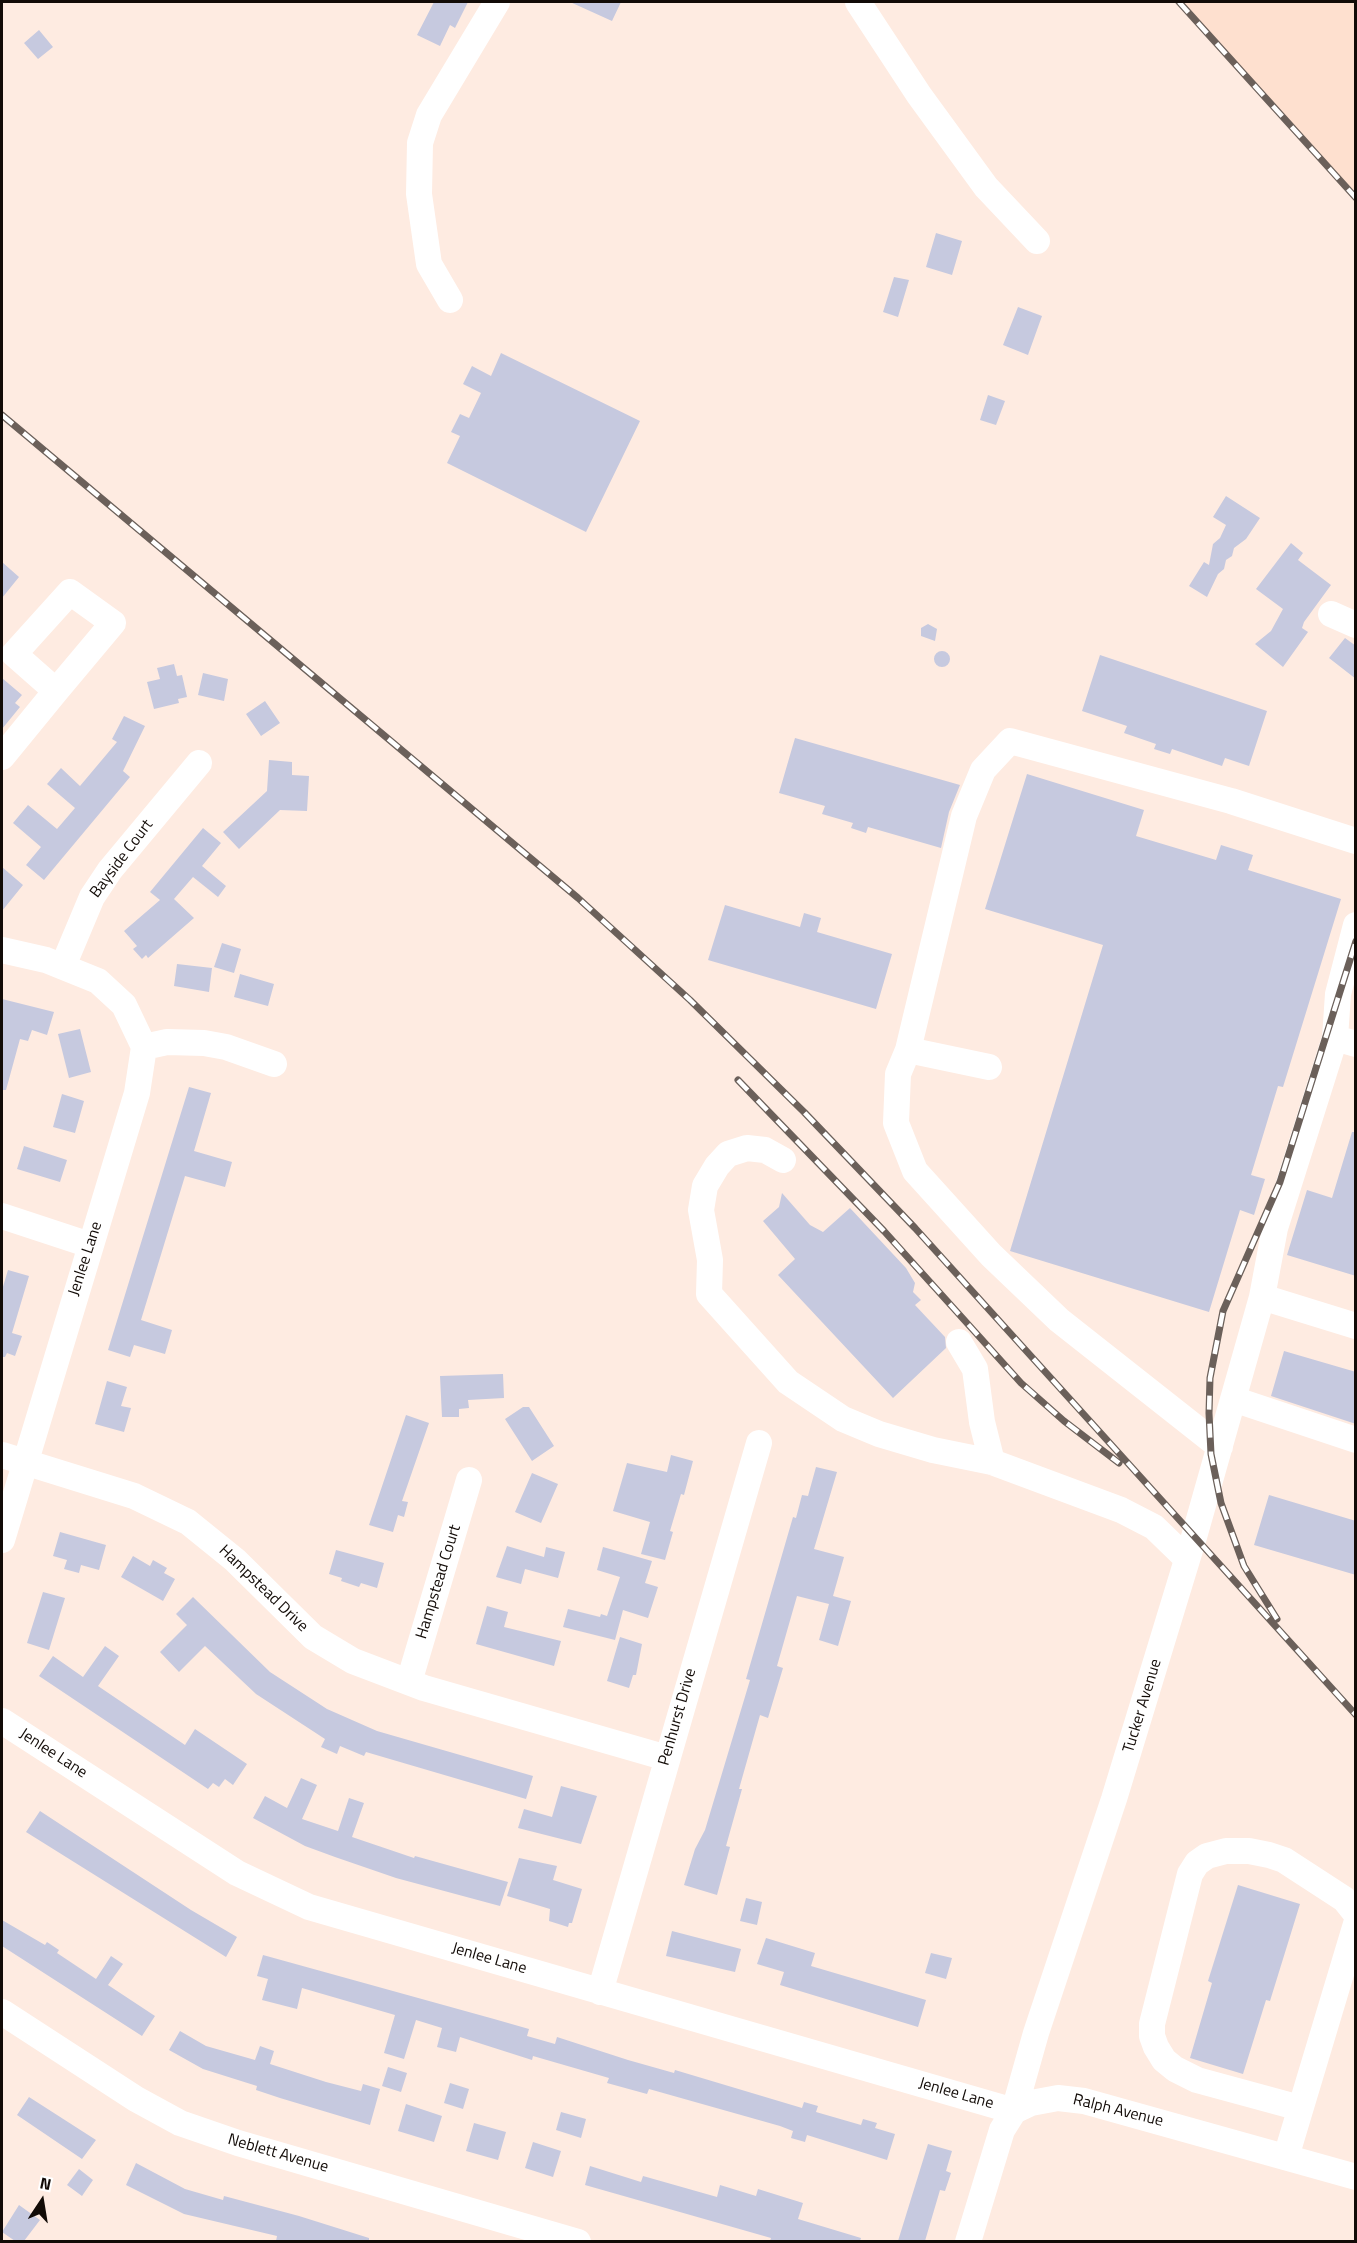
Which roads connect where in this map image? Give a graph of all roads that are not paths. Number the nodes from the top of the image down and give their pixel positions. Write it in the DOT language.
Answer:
graph roads {
  1 [pos="497,2"];
  2 [pos="858,2"];
  3 [pos="1037,241"];
  4 [pos="450,300"];
  5 [pos="1331,614"];
  6 [pos="1356,625"];
  7 [pos="57,691"];
  8 [pos="2,757"];
  9 [pos="199,763"];
  10 [pos="1356,840"];
  11 [pos="1356,925"];
  12 [pos="2,950"];
  13 [pos="63,966"];
  14 [pos="1345,1041"];
  15 [pos="144,1047"];
  16 [pos="908,1050"];
  17 [pos="274,1064"];
  18 [pos="989,1067"];
  19 [pos="783,1160"];
  20 [pos="2,1216"];
  21 [pos="90,1245"];
  22 [pos="1262,1297"];
  23 [pos="1356,1326"];
  24 [pos="958,1342"];
  25 [pos="1233,1399"];
  26 [pos="1356,1440"];
  27 [pos="759,1443"];
  28 [pos="1220,1447"];
  29 [pos="13,1458"];
  30 [pos="993,1462"];
  31 [pos="469,1480"];
  32 [pos="2,1540"];
  33 [pos="1187,1559"];
  34 [pos="409,1683"];
  35 [pos="2,1721"];
  36 [pos="667,1758"];
  37 [pos="1356,1914"];
  38 [pos="1356,1924"];
  39 [pos="600,1992"];
  40 [pos="2,2012"];
  41 [pos="1300,2108"];
  42 [pos="1014,2111"];
  43 [pos="1286,2157"];
  44 [pos="1356,2177"];
  45 [pos="578,2241"];
  46 [pos="968,2241"];
  1 -- 4 [label="street"];
  2 -- 3 [label="street"];
  5 -- 6 [label="street"];
  7 -- 8 [label="street"];
  9 -- 13 [label="street, Bayside Court"];
  10 -- 16 [label="street"];
  11 -- 14 [label="street, Tucker Avenue"];
  12 -- 13 [label="street"];
  13 -- 15 [label="street"];
  14 -- 22 [label="street, Tucker Avenue"];
  15 -- 17 [label="street"];
  15 -- 21 [label="street, Jenlee Lane"];
  16 -- 18 [label="street"];
  16 -- 28 [label="street"];
  19 -- 30 [label="street"];
  20 -- 21 [label="street"];
  21 -- 29 [label="street, Jenlee Lane"];
  22 -- 23 [label="street"];
  22 -- 25 [label="street, Tucker Avenue"];
  24 -- 30 [label="street"];
  25 -- 26 [label="street"];
  25 -- 28 [label="street, Tucker Avenue"];
  27 -- 36 [label="street, Penhurst Drive"];
  28 -- 33 [label="street, Tucker Avenue"];
  29 -- 32 [label="street, Jenlee Lane"];
  29 -- 34 [label="street, Hampstead Drive"];
  30 -- 33 [label="street"];
  31 -- 34 [label="street, Hampstead Court"];
  33 -- 42 [label="street, Tucker Avenue"];
  34 -- 36 [label="street, Hampstead Drive"];
  35 -- 39 [label="street, Jenlee Lane"];
  36 -- 39 [label="street, Penhurst Drive"];
  37 -- 41 [label="street"];
  38 -- 41 [label="street"];
  39 -- 42 [label="street, Jenlee Lane"];
  40 -- 45 [label="street, Neblett Avenue"];
  41 -- 43 [label="street"];
  42 -- 43 [label="street, Ralph Avenue"];
  42 -- 46 [label="street"];
  43 -- 44 [label="street, Ralph Avenue"];
}
